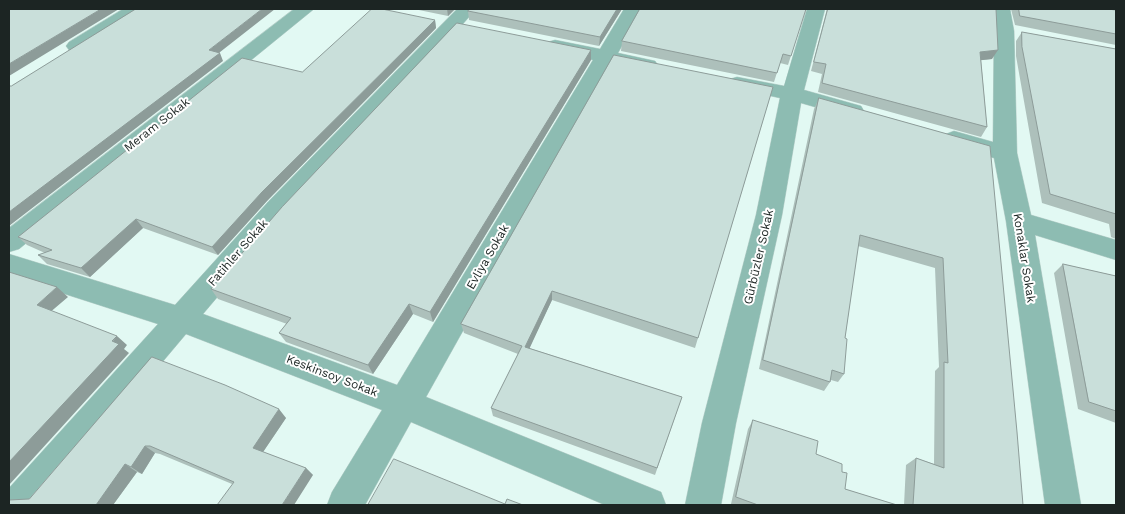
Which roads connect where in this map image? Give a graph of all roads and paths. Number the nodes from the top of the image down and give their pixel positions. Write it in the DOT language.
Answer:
graph roads {
  1 [pos="135,9"];
  2 [pos="306,9"];
  3 [pos="633,9"];
  4 [pos="816,9"];
  5 [pos="458,21"];
  6 [pos="1009,25"];
  7 [pos="536,42"];
  8 [pos="60,56"];
  9 [pos="604,56"];
  10 [pos="670,70"];
  11 [pos="717,79"];
  12 [pos="792,94"];
  13 [pos="876,117"];
  14 [pos="931,132"];
  15 [pos="1005,152"];
  16 [pos="1019,220"];
  17 [pos="9,242"];
  18 [pos="1116,250"];
  19 [pos="9,265"];
  20 [pos="181,319"];
  21 [pos="403,404"];
  22 [pos="18,505"];
  23 [pos="345,505"];
  24 [pos="648,505"];
  25 [pos="702,505"];
  26 [pos="1063,505"];
  1 -- 8 [label="street"];
  2 -- 17 [label="street, Meram Sokak"];
  3 -- 9 [label="street, Evliya Sokak"];
  4 -- 12 [label="street, Gürbüzler Sokak"];
  5 -- 20 [label="street, Fatihler Sokak"];
  6 -- 15 [label="street, Konaklar Sokak"];
  7 -- 9 [label="street"];
  9 -- 10 [label="street"];
  9 -- 21 [label="street, Evliya Sokak"];
  11 -- 12 [label="street"];
  12 -- 13 [label="street"];
  12 -- 25 [label="street, Gürbüzler Sokak"];
  14 -- 15 [label="street"];
  15 -- 16 [label="street, Konaklar Sokak"];
  16 -- 18 [label="street"];
  16 -- 26 [label="street, Konaklar Sokak"];
  19 -- 20 [label="street, Keskinsoy Sokak"];
  20 -- 21 [label="street, Keskinsoy Sokak"];
  20 -- 22 [label="street, Fatihler Sokak"];
  21 -- 23 [label="street, Evliya Sokak"];
  21 -- 24 [label="street, Keskinsoy Sokak"];
}
